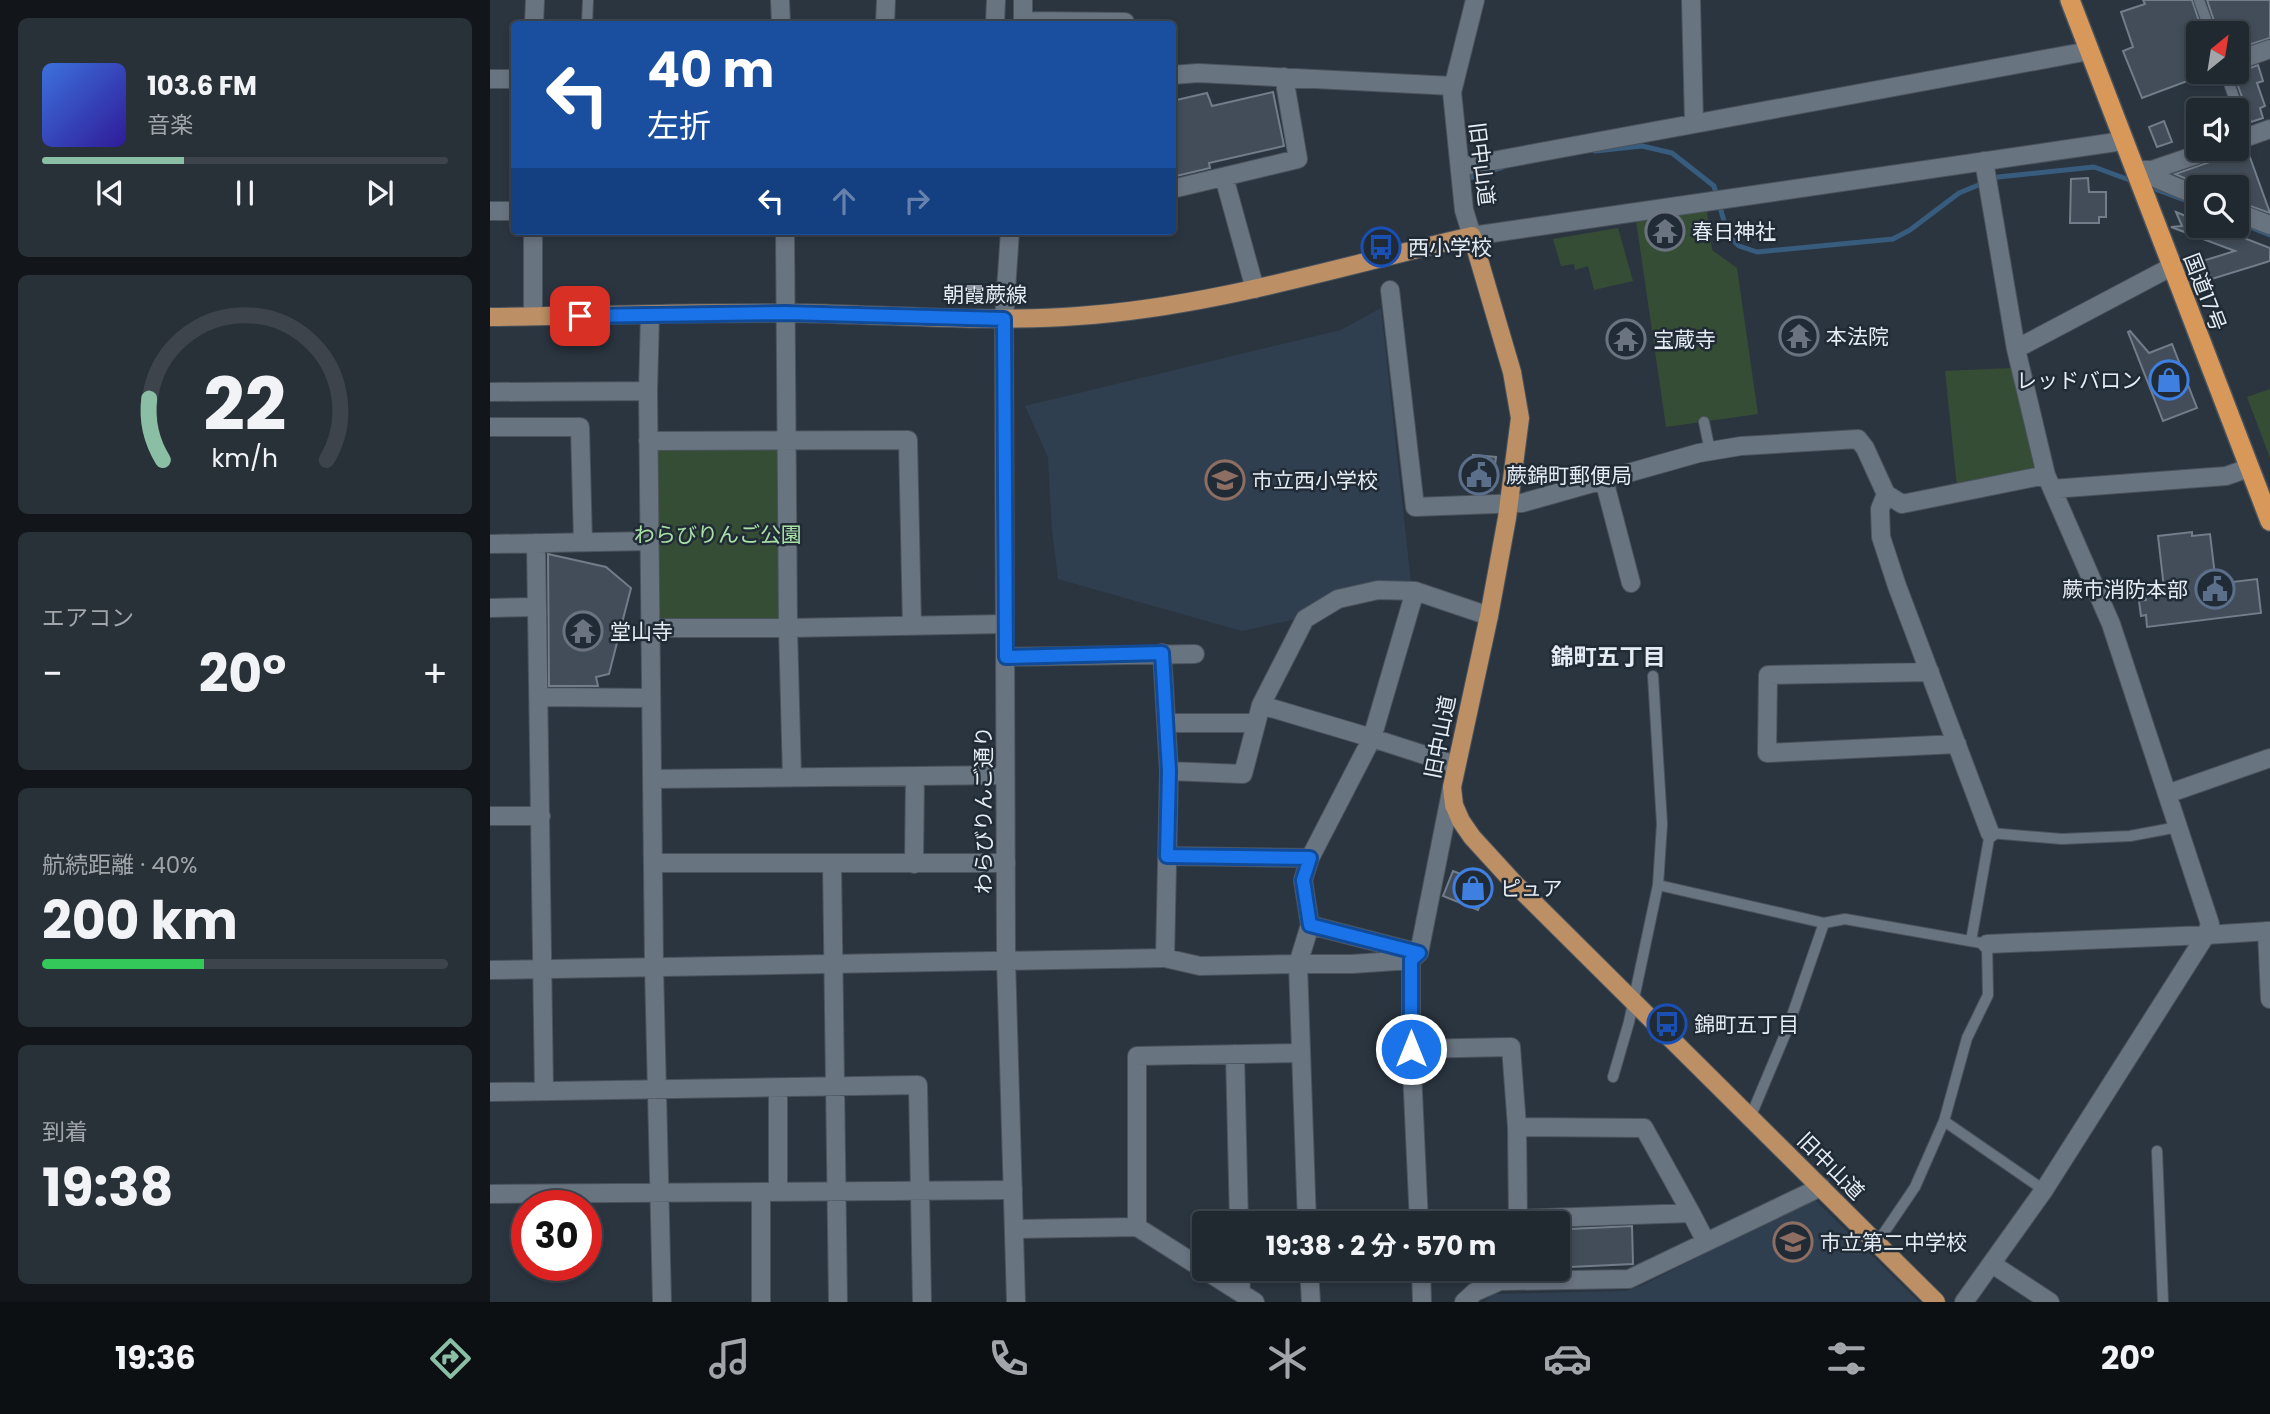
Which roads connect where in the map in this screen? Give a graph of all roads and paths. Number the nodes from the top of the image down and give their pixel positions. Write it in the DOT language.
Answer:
graph roads {
  1 [pos="535,0"];
  2 [pos="588,0"];
  3 [pos="780,0"];
  4 [pos="886,0"];
  5 [pos="996,0"];
  6 [pos="1023,0"];
  7 [pos="1475,0"];
  8 [pos="1691,0"];
  9 [pos="2070,0"];
  10 [pos="2199,0"];
  11 [pos="534,21"];
  12 [pos="587,21"];
  13 [pos="781,21"];
  14 [pos="886,21"];
  15 [pos="995,21"];
  16 [pos="1023,21"];
  17 [pos="2207,21"];
  18 [pos="2270,48"];
  19 [pos="2089,51"];
  20 [pos="2249,56"];
  21 [pos="1176,75"];
  22 [pos="1284,78"];
  23 [pos="490,79"];
  24 [pos="511,79"];
  25 [pos="1453,86"];
  26 [pos="1694,122"];
  27 [pos="2270,130"];
  28 [pos="2249,137"];
  29 [pos="2123,141"];
  30 [pos="2186,158"];
  31 [pos="1460,167"];
  32 [pos="1986,175"];
  33 [pos="1224,177"];
  34 [pos="2140,179"];
  35 [pos="1176,188"];
  36 [pos="2186,192"];
  37 [pos="490,211"];
  38 [pos="511,211"];
  39 [pos="2249,217"];
  40 [pos="2270,225"];
  41 [pos="533,235"];
  42 [pos="785,235"];
  43 [pos="1010,235"];
  44 [pos="1472,236"];
  45 [pos="2171,267"];
  46 [pos="1255,289"];
  47 [pos="1391,290"];
  48 [pos="786,313"];
  49 [pos="650,315"];
  50 [pos="533,316"];
  51 [pos="490,317"];
  52 [pos="1004,319"];
  53 [pos="2016,349"];
  54 [pos="648,391"];
  55 [pos="490,392"];
  56 [pos="1704,422"];
  57 [pos="490,427"];
  58 [pos="787,439"];
  59 [pos="648,441"];
  60 [pos="1710,451"];
  61 [pos="2249,468"];
  62 [pos="1604,480"];
  63 [pos="2049,482"];
  64 [pos="2264,489"];
  65 [pos="1886,494"];
  66 [pos="1510,504"];
  67 [pos="2270,521"];
  68 [pos="650,541"];
  69 [pos="583,542"];
  70 [pos="536,543"];
  71 [pos="490,544"];
  72 [pos="1631,583"];
  73 [pos="1415,591"];
  74 [pos="490,607"];
  75 [pos="537,607"];
  76 [pos="1489,616"];
  77 [pos="1005,624"];
  78 [pos="912,626"];
  79 [pos="651,628"];
  80 [pos="788,628"];
  81 [pos="1162,653"];
  82 [pos="1195,654"];
  83 [pos="1006,657"];
  84 [pos="1930,672"];
  85 [pos="1653,676"];
  86 [pos="539,697"];
  87 [pos="652,698"];
  88 [pos="1261,705"];
  89 [pos="1166,723"];
  90 [pos="1256,723"];
  91 [pos="1372,738"];
  92 [pos="1957,744"];
  93 [pos="2270,758"];
  94 [pos="1457,765"];
  95 [pos="1169,771"];
  96 [pos="1005,775"];
  97 [pos="915,777"];
  98 [pos="792,778"];
  99 [pos="652,779"];
  100 [pos="1452,787"];
  101 [pos="2167,794"];
  102 [pos="490,816"];
  103 [pos="541,816"];
  104 [pos="2178,827"];
  105 [pos="1990,833"];
  106 [pos="1167,856"];
  107 [pos="1310,858"];
  108 [pos="654,863"];
  109 [pos="832,863"];
  110 [pos="1006,863"];
  111 [pos="914,864"];
  112 [pos="1658,885"];
  113 [pos="1824,923"];
  114 [pos="1310,925"];
  115 [pos="2208,929"];
  116 [pos="2269,931"];
  117 [pos="1979,943"];
  118 [pos="1415,956"];
  119 [pos="1165,958"];
  120 [pos="1006,959"];
  121 [pos="834,963"];
  122 [pos="1298,964"];
  123 [pos="654,967"];
  124 [pos="541,969"];
  125 [pos="490,970"];
  126 [pos="2270,999"];
  127 [pos="1632,1002"];
  128 [pos="1411,1049"];
  129 [pos="1301,1053"];
  130 [pos="1235,1054"];
  131 [pos="1613,1077"];
  132 [pos="835,1087"];
  133 [pos="778,1088"];
  134 [pos="657,1089"];
  135 [pos="544,1091"];
  136 [pos="490,1092"];
  137 [pos="1750,1118"];
  138 [pos="1944,1121"];
  139 [pos="1517,1127"];
  140 [pos="2157,1151"];
  141 [pos="1821,1187"];
  142 [pos="770,1191"];
  143 [pos="836,1191"];
  144 [pos="920,1191"];
  145 [pos="1013,1191"];
  146 [pos="2045,1191"];
  147 [pos="659,1192"];
  148 [pos="490,1195"];
  149 [pos="1239,1211"];
  150 [pos="1307,1211"];
  151 [pos="1418,1211"];
  152 [pos="1518,1211"];
  153 [pos="1691,1213"];
  154 [pos="1570,1219"];
  155 [pos="1138,1227"];
  156 [pos="1014,1229"];
  157 [pos="1706,1242"];
  158 [pos="1877,1243"];
  159 [pos="1992,1264"];
  160 [pos="1570,1277"];
  161 [pos="1310,1281"];
  162 [pos="1421,1281"];
  163 [pos="1500,1281"];
  164 [pos="1248,1298"];
  165 [pos="662,1302"];
  166 [pos="761,1302"];
  167 [pos="838,1302"];
  168 [pos="922,1302"];
  169 [pos="1016,1302"];
  170 [pos="1311,1302"];
  171 [pos="1422,1302"];
  172 [pos="1464,1302"];
  173 [pos="1936,1302"];
  174 [pos="1964,1302"];
  175 [pos="2050,1302"];
  176 [pos="2163,1302"];
  1 -- 11 [label="street"];
  2 -- 12 [label="lane"];
  3 -- 13 [label="street"];
  4 -- 14 [label="street"];
  5 -- 15 [label="street"];
  6 -- 16 [label="street"];
  7 -- 25 [label="street, 旧中山道"];
  8 -- 26 [label="street"];
  9 -- 19 [label="highway, 国道17号"];
  10 -- 17 [label="lane"];
  18 -- 20 [label="street"];
  19 -- 26 [label="street"];
  19 -- 29 [label="highway, 国道17号"];
  21 -- 22 [label="street"];
  22 -- 25 [label="street"];
  22 -- 33 [label="street"];
  23 -- 24 [label="street"];
  25 -- 31 [label="street, 旧中山道"];
  26 -- 31 [label="street"];
  27 -- 28 [label="street"];
  29 -- 32 [label="street"];
  29 -- 34 [label="highway, 国道17号"];
  30 -- 34 [label="street"];
  31 -- 44 [label="street, 旧中山道"];
  32 -- 44 [label="street"];
  32 -- 53 [label="street"];
  33 -- 35 [label="street"];
  33 -- 46 [label="street"];
  34 -- 36 [label="street"];
  34 -- 45 [label="highway, 国道17号"];
  37 -- 38 [label="street"];
  39 -- 40 [label="street"];
  41 -- 50 [label="street"];
  42 -- 48 [label="street"];
  43 -- 52 [label="street, わらびりんご通り"];
  44 -- 46 [label="main road, 朝霞蕨線"];
  44 -- 66 [label="main road, 旧中山道"];
  45 -- 53 [label="street"];
  45 -- 61 [label="highway, 国道17号"];
  46 -- 52 [label="main road, 朝霞蕨線"];
  47 -- 66 [label="street"];
  48 -- 49 [label="main road, 朝霞蕨線"];
  48 -- 52 [label="main road, 朝霞蕨線"];
  48 -- 58 [label="street"];
  49 -- 50 [label="main road, 朝霞蕨線"];
  49 -- 54 [label="street"];
  50 -- 51 [label="main road, 朝霞蕨線"];
  52 -- 77 [label="street, わらびりんご通り"];
  53 -- 63 [label="street"];
  54 -- 55 [label="street"];
  54 -- 59 [label="street"];
  56 -- 60 [label="lane"];
  57 -- 69 [label="street"];
  58 -- 59 [label="street"];
  58 -- 78 [label="street"];
  58 -- 80 [label="street"];
  59 -- 68 [label="street"];
  60 -- 62 [label="street"];
  60 -- 65 [label="street"];
  61 -- 63 [label="street"];
  61 -- 64 [label="highway, 国道17号"];
  62 -- 66 [label="street"];
  62 -- 72 [label="street"];
  63 -- 65 [label="street"];
  63 -- 101 [label="street"];
  64 -- 67 [label="highway, 国道17号"];
  65 -- 84 [label="street"];
  66 -- 76 [label="main road, 旧中山道"];
  68 -- 69 [label="street"];
  68 -- 79 [label="street"];
  69 -- 70 [label="street"];
  70 -- 71 [label="street"];
  70 -- 75 [label="street"];
  73 -- 76 [label="street"];
  73 -- 88 [label="street"];
  73 -- 91 [label="street"];
  74 -- 75 [label="street"];
  75 -- 86 [label="street"];
  76 -- 94 [label="main road, 旧中山道"];
  77 -- 78 [label="street"];
  77 -- 83 [label="street, わらびりんご通り"];
  78 -- 80 [label="street"];
  79 -- 80 [label="street"];
  79 -- 87 [label="street"];
  80 -- 98 [label="street"];
  81 -- 82 [label="street"];
  81 -- 83 [label="street"];
  81 -- 89 [label="street"];
  83 -- 96 [label="street, わらびりんご通り"];
  84 -- 92 [label="street"];
  84 -- 92 [label="street"];
  85 -- 112 [label="lane"];
  86 -- 87 [label="street"];
  86 -- 103 [label="street"];
  87 -- 99 [label="street"];
  88 -- 90 [label="street"];
  88 -- 91 [label="street"];
  89 -- 90 [label="street"];
  89 -- 95 [label="street"];
  90 -- 95 [label="street"];
  91 -- 94 [label="street"];
  91 -- 107 [label="street"];
  92 -- 105 [label="street"];
  93 -- 101 [label="street"];
  94 -- 100 [label="main road, 旧中山道"];
  95 -- 106 [label="street"];
  96 -- 97 [label="street"];
  96 -- 110 [label="street, わらびりんご通り"];
  97 -- 98 [label="street"];
  97 -- 111 [label="street"];
  98 -- 99 [label="street"];
  99 -- 108 [label="street"];
  100 -- 118 [label="street"];
  100 -- 127 [label="main road, 旧中山道"];
  101 -- 104 [label="street"];
  102 -- 103 [label="street"];
  103 -- 124 [label="street"];
  104 -- 105 [label="lane"];
  104 -- 115 [label="street"];
  105 -- 117 [label="lane"];
  106 -- 107 [label="street"];
  106 -- 119 [label="street"];
  107 -- 114 [label="street"];
  108 -- 109 [label="street"];
  108 -- 123 [label="street"];
  109 -- 111 [label="street"];
  109 -- 121 [label="street"];
  110 -- 111 [label="street"];
  110 -- 120 [label="street, わらびりんご通り"];
  112 -- 113 [label="lane"];
  112 -- 127 [label="lane"];
  113 -- 117 [label="lane"];
  113 -- 137 [label="lane"];
  114 -- 118 [label="street"];
  114 -- 122 [label="street"];
  115 -- 116 [label="street"];
  115 -- 117 [label="street"];
  115 -- 146 [label="street"];
  116 -- 126 [label="street"];
  117 -- 138 [label="lane"];
  118 -- 122 [label="street"];
  118 -- 128 [label="street"];
  119 -- 120 [label="street"];
  119 -- 122 [label="street"];
  120 -- 121 [label="street"];
  120 -- 145 [label="street, わらびりんご通り"];
  121 -- 123 [label="street"];
  121 -- 132 [label="street"];
  122 -- 129 [label="street"];
  123 -- 124 [label="street"];
  123 -- 134 [label="street"];
  124 -- 125 [label="street"];
  124 -- 135 [label="street"];
  127 -- 131 [label="lane"];
  127 -- 137 [label="main road, 旧中山道"];
  128 -- 139 [label="street"];
  128 -- 151 [label="street"];
  129 -- 130 [label="street"];
  129 -- 150 [label="street"];
  130 -- 149 [label="street"];
  130 -- 155 [label="street"];
  132 -- 133 [label="street"];
  132 -- 143 [label="street"];
  132 -- 144 [label="street"];
  133 -- 134 [label="street"];
  133 -- 142 [label="street"];
  134 -- 135 [label="street"];
  134 -- 147 [label="street"];
  135 -- 136 [label="street"];
  137 -- 141 [label="main road, 旧中山道"];
  138 -- 146 [label="lane"];
  138 -- 158 [label="lane"];
  139 -- 152 [label="street"];
  139 -- 153 [label="street"];
  140 -- 176 [label="lane"];
  141 -- 157 [label="street"];
  141 -- 158 [label="main road, 旧中山道"];
  142 -- 143 [label="street"];
  142 -- 147 [label="street"];
  142 -- 166 [label="street"];
  143 -- 144 [label="street"];
  143 -- 167 [label="street"];
  144 -- 145 [label="street"];
  144 -- 168 [label="street"];
  145 -- 156 [label="street, わらびりんご通り"];
  146 -- 159 [label="street"];
  147 -- 148 [label="street"];
  147 -- 165 [label="street"];
  153 -- 154 [label="street"];
  153 -- 157 [label="street"];
  155 -- 156 [label="street"];
  155 -- 164 [label="street"];
  156 -- 169 [label="street, わらびりんご通り"];
  157 -- 160 [label="street"];
  158 -- 173 [label="main road, 旧中山道"];
  159 -- 174 [label="street"];
  159 -- 175 [label="street"];
  161 -- 170 [label="street"];
  162 -- 171 [label="street"];
  163 -- 172 [label="street"];
}
